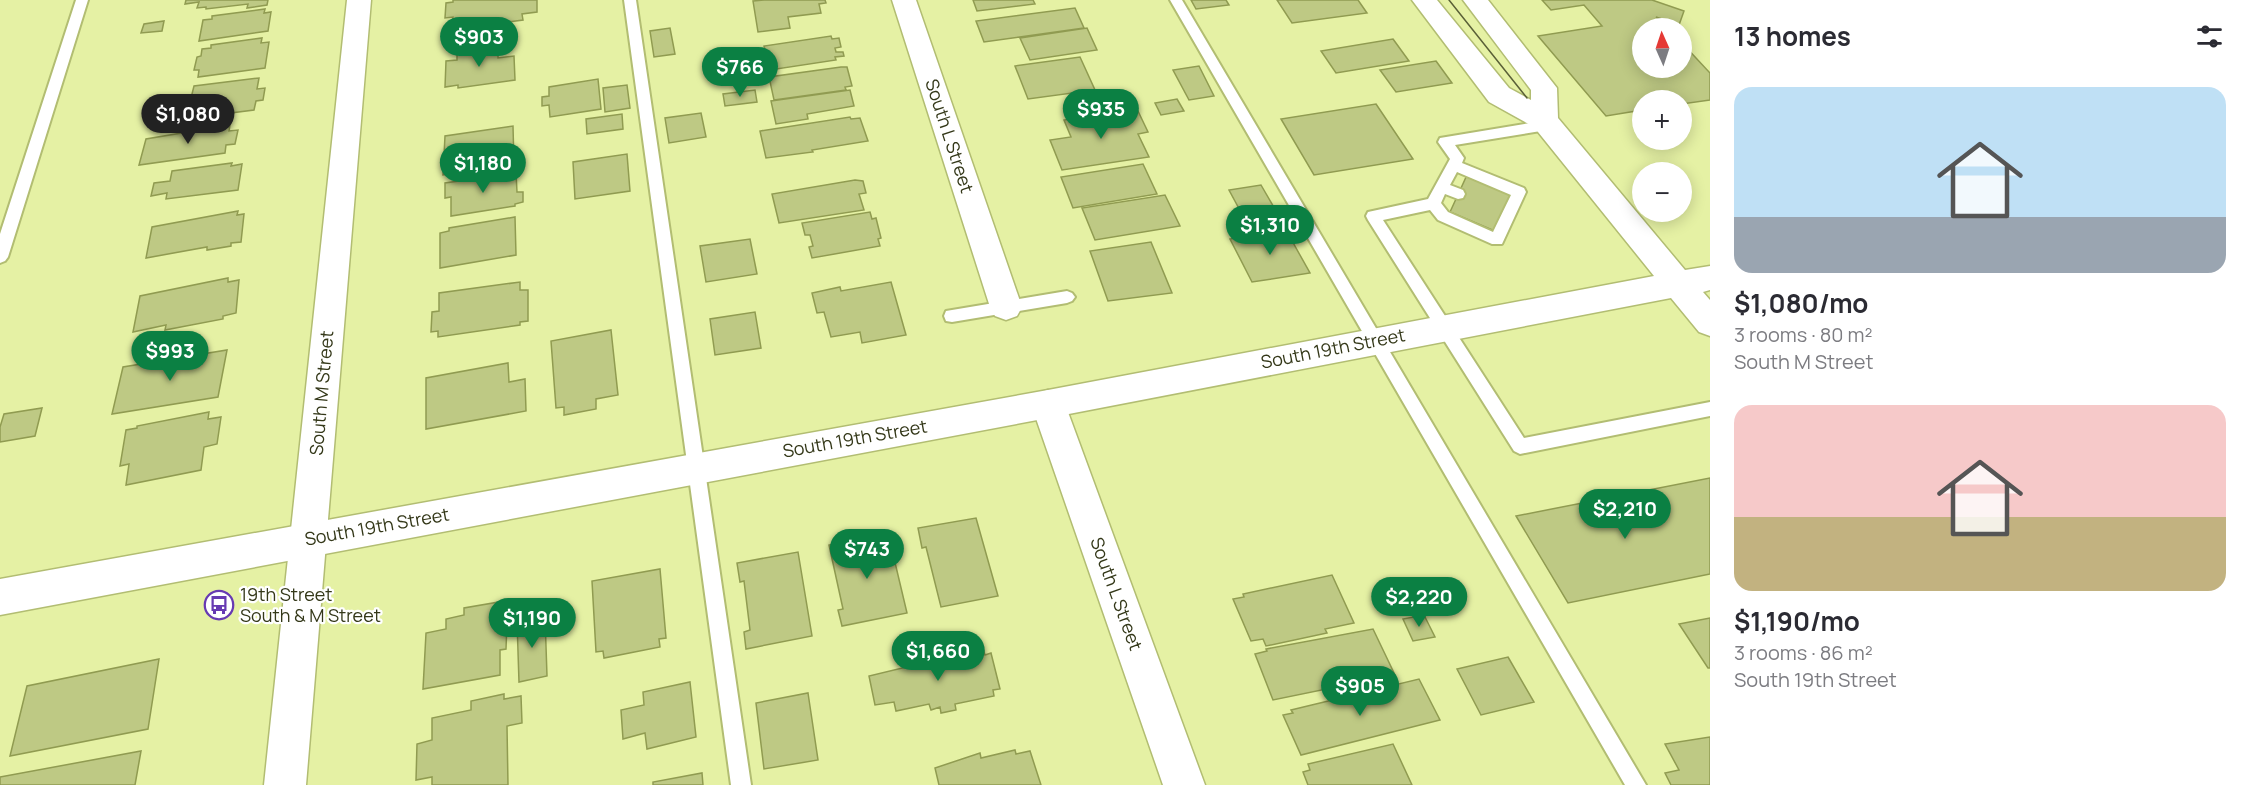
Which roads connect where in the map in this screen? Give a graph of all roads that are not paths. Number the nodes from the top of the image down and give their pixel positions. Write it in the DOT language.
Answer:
graph roads {
  1 [pos="82,0"];
  2 [pos="359,0"];
  3 [pos="630,0"];
  4 [pos="904,0"];
  5 [pos="1176,0"];
  6 [pos="1424,0"];
  7 [pos="1475,0"];
  8 [pos="1546,122"];
  9 [pos="1453,165"];
  10 [pos="1442,187"];
  11 [pos="1458,194"];
  12 [pos="1433,204"];
  13 [pos="0,257"];
  14 [pos="1710,278"];
  15 [pos="1678,284"];
  16 [pos="1067,297"];
  17 [pos="1006,307"];
  18 [pos="952,316"];
  19 [pos="1710,323"];
  20 [pos="1446,327"];
  21 [pos="1376,341"];
  22 [pos="1048,404"];
  23 [pos="1710,409"];
  24 [pos="697,467"];
  25 [pos="309,539"];
  26 [pos="0,597"];
  27 [pos="285,785"];
  28 [pos="741,785"];
  29 [pos="1184,785"];
  30 [pos="1636,785"];
  1 -- 13 [label="lane"];
  2 -- 25 [label="main road, South M Street"];
  3 -- 24 [label="lane"];
  4 -- 17 [label="main road, South L Street"];
  5 -- 21 [label="lane"];
  6 -- 8 [label="main road"];
  7 -- 8 [label="main road"];
  8 -- 9 [label="lane"];
  8 -- 15 [label="main road"];
  9 -- 10 [label="lane"];
  9 -- 12 [label="lane"];
  10 -- 11 [label="lane"];
  10 -- 12 [label="lane"];
  12 -- 20 [label="lane"];
  14 -- 15 [label="main road, South 19th Street"];
  15 -- 19 [label="main road"];
  15 -- 20 [label="main road, South 19th Street"];
  16 -- 17 [label="lane"];
  17 -- 18 [label="lane"];
  20 -- 21 [label="main road, South 19th Street"];
  20 -- 23 [label="lane"];
  21 -- 22 [label="main road, South 19th Street"];
  21 -- 30 [label="lane"];
  22 -- 24 [label="main road, South 19th Street"];
  22 -- 29 [label="main road, South L Street"];
  24 -- 25 [label="main road, South 19th Street"];
  24 -- 28 [label="lane"];
  25 -- 26 [label="main road, South 19th Street"];
  25 -- 27 [label="main road, South M Street"];
}
